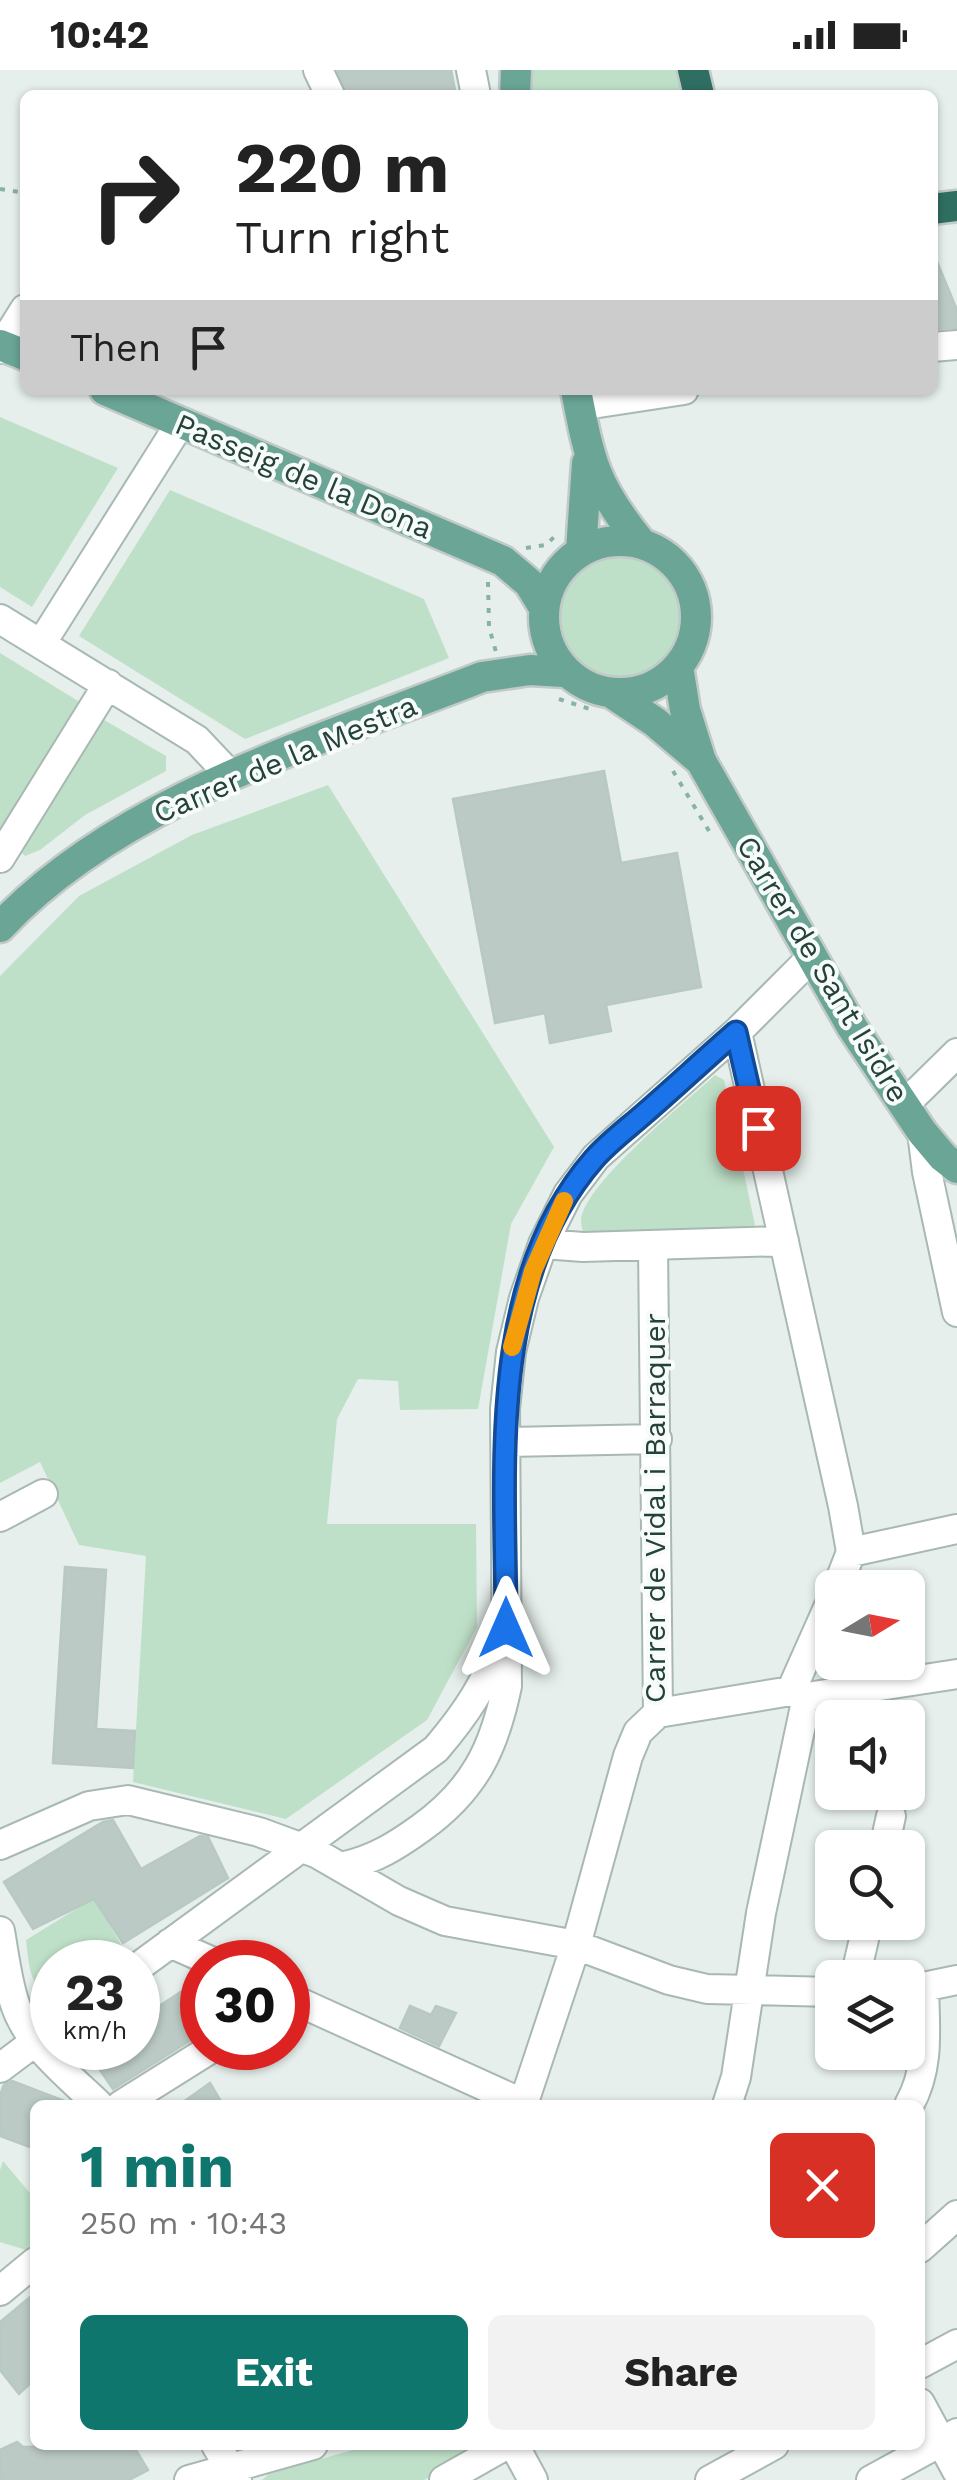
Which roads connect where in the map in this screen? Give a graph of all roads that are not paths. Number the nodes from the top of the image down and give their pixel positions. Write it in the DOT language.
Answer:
graph roads {
  1 [pos="20,319"];
  2 [pos="5,348"];
  3 [pos="118,395"];
  4 [pos="617,395"];
  5 [pos="577,398"];
  6 [pos="181,422"];
  7 [pos="588,455"];
  8 [pos="641,543"];
  9 [pos="573,557"];
  10 [pos="503,561"];
  11 [pos="544,615"];
  12 [pos="0,619"];
  13 [pos="41,644"];
  14 [pos="678,666"];
  15 [pos="482,677"];
  16 [pos="556,683"];
  17 [pos="108,684"];
  18 [pos="603,702"];
  19 [pos="687,766"];
  20 [pos="231,776"];
  21 [pos="0,858"];
  22 [pos="0,927"];
  23 [pos="811,958"];
  24 [pos="736,1032"];
  25 [pos="957,1053"];
  26 [pos="904,1105"];
  27 [pos="922,1132"];
  28 [pos="957,1168"];
  29 [pos="784,1241"];
  30 [pos="543,1244"];
  31 [pos="653,1246"];
  32 [pos="952,1265"];
  33 [pos="957,1312"];
  34 [pos="657,1438"];
  35 [pos="506,1442"];
  36 [pos="44,1494"];
  37 [pos="0,1517"];
  38 [pos="957,1529"];
  39 [pos="850,1552"];
  40 [pos="844,1570"];
  41 [pos="506,1628"];
  42 [pos="815,1648"];
  43 [pos="957,1674"];
  44 [pos="799,1694"];
  45 [pos="658,1713"];
  46 [pos="891,1816"];
  47 [pos="888,1830"];
  48 [pos="0,1846"];
  49 [pos="302,1848"];
  50 [pos="345,1866"];
  51 [pos="0,1930"];
  52 [pos="170,1943"];
  53 [pos="576,1945"];
  54 [pos="180,1947"];
  55 [pos="160,1950"];
  56 [pos="957,1980"];
  57 [pos="925,1987"];
  58 [pos="750,1990"];
  59 [pos="815,1992"];
  60 [pos="310,2006"];
  61 [pos="30,2020"];
  62 [pos="30,2046"];
  63 [pos="0,2068"];
  64 [pos="180,2068"];
  65 [pos="72,2070"];
  66 [pos="924,2070"];
  67 [pos="96,2100"];
  68 [pos="128,2100"];
  69 [pos="513,2100"];
  70 [pos="526,2100"];
  71 [pos="729,2100"];
  72 [pos="910,2100"];
  73 [pos="957,2215"];
  74 [pos="925,2244"];
  75 [pos="30,2266"];
  76 [pos="0,2292"];
  77 [pos="957,2344"];
  78 [pos="925,2361"];
  79 [pos="925,2409"];
  80 [pos="949,2438"];
  81 [pos="290,2450"];
  82 [pos="497,2450"];
  83 [pos="517,2450"];
  84 [pos="764,2450"];
  85 [pos="739,2463"];
  86 [pos="228,2464"];
  87 [pos="957,2471"];
  88 [pos="189,2480"];
  89 [pos="444,2480"];
  90 [pos="533,2480"];
  91 [pos="710,2480"];
  92 [pos="871,2480"];
  1 -- 2 [label="street"];
  3 -- 6 [label="main road, Passeig de la Dona"];
  4 -- 5 [label="street"];
  5 -- 7 [label="main road"];
  6 -- 10 [label="main road, Passeig de la Dona"];
  6 -- 13 [label="street"];
  7 -- 8 [label="main road"];
  7 -- 9 [label="main road"];
  8 -- 9 [label="main road"];
  8 -- 14 [label="main road"];
  9 -- 10 [label="main road, Passeig de la Dona"];
  9 -- 11 [label="main road"];
  10 -- 11 [label="main road, Passeig de la Dona"];
  11 -- 15 [label="main road, Carrer de la Mestra"];
  11 -- 16 [label="main road"];
  12 -- 13 [label="street"];
  13 -- 17 [label="street"];
  14 -- 18 [label="main road"];
  14 -- 19 [label="main road, Carrer de Sant Isidre"];
  15 -- 16 [label="main road, Carrer de la Mestra"];
  15 -- 20 [label="main road, Carrer de la Mestra"];
  16 -- 18 [label="main road"];
  17 -- 20 [label="street"];
  17 -- 21 [label="street"];
  18 -- 19 [label="main road, Carrer de Sant Isidre"];
  19 -- 23 [label="main road, Carrer de Sant Isidre"];
  20 -- 22 [label="main road, Carrer de la Mestra"];
  23 -- 24 [label="street"];
  23 -- 26 [label="main road, Carrer de Sant Isidre"];
  24 -- 29 [label="street"];
  24 -- 30 [label="street"];
  25 -- 26 [label="street"];
  26 -- 27 [label="main road, Carrer de Sant Isidre"];
  27 -- 28 [label="main road, Carrer de Sant Isidre"];
  27 -- 32 [label="street"];
  29 -- 31 [label="street"];
  29 -- 39 [label="street"];
  30 -- 31 [label="street"];
  30 -- 35 [label="street"];
  31 -- 34 [label="street, Carrer de Vidal i Barraquer"];
  32 -- 33 [label="street"];
  34 -- 35 [label="street"];
  34 -- 45 [label="street, Carrer de Vidal i Barraquer"];
  35 -- 41 [label="street"];
  36 -- 37 [label="street"];
  38 -- 39 [label="street"];
  39 -- 40 [label="street"];
  41 -- 49 [label="street"];
  41 -- 50 [label="street"];
  42 -- 44 [label="street"];
  43 -- 44 [label="street"];
  44 -- 45 [label="street"];
  44 -- 58 [label="street"];
  45 -- 53 [label="street, Carrer de Vidal i Barraquer"];
  46 -- 47 [label="street"];
  48 -- 49 [label="street"];
  49 -- 50 [label="street"];
  49 -- 52 [label="street"];
  50 -- 53 [label="street"];
  51 -- 61 [label="street"];
  52 -- 54 [label="street"];
  52 -- 55 [label="street"];
  53 -- 58 [label="street"];
  53 -- 70 [label="street, Carrer de Vidal i Barraquer"];
  56 -- 57 [label="street"];
  58 -- 59 [label="street"];
  58 -- 71 [label="street"];
  60 -- 69 [label="street"];
  62 -- 63 [label="street"];
  64 -- 68 [label="street"];
  65 -- 67 [label="street"];
  66 -- 72 [label="street"];
  73 -- 74 [label="street"];
  75 -- 76 [label="street"];
  77 -- 78 [label="street"];
  79 -- 80 [label="street"];
  80 -- 87 [label="street"];
  80 -- 92 [label="street"];
  81 -- 86 [label="street"];
  82 -- 89 [label="street"];
  83 -- 90 [label="street"];
  84 -- 85 [label="street"];
  85 -- 91 [label="street"];
  86 -- 88 [label="street"];
}
